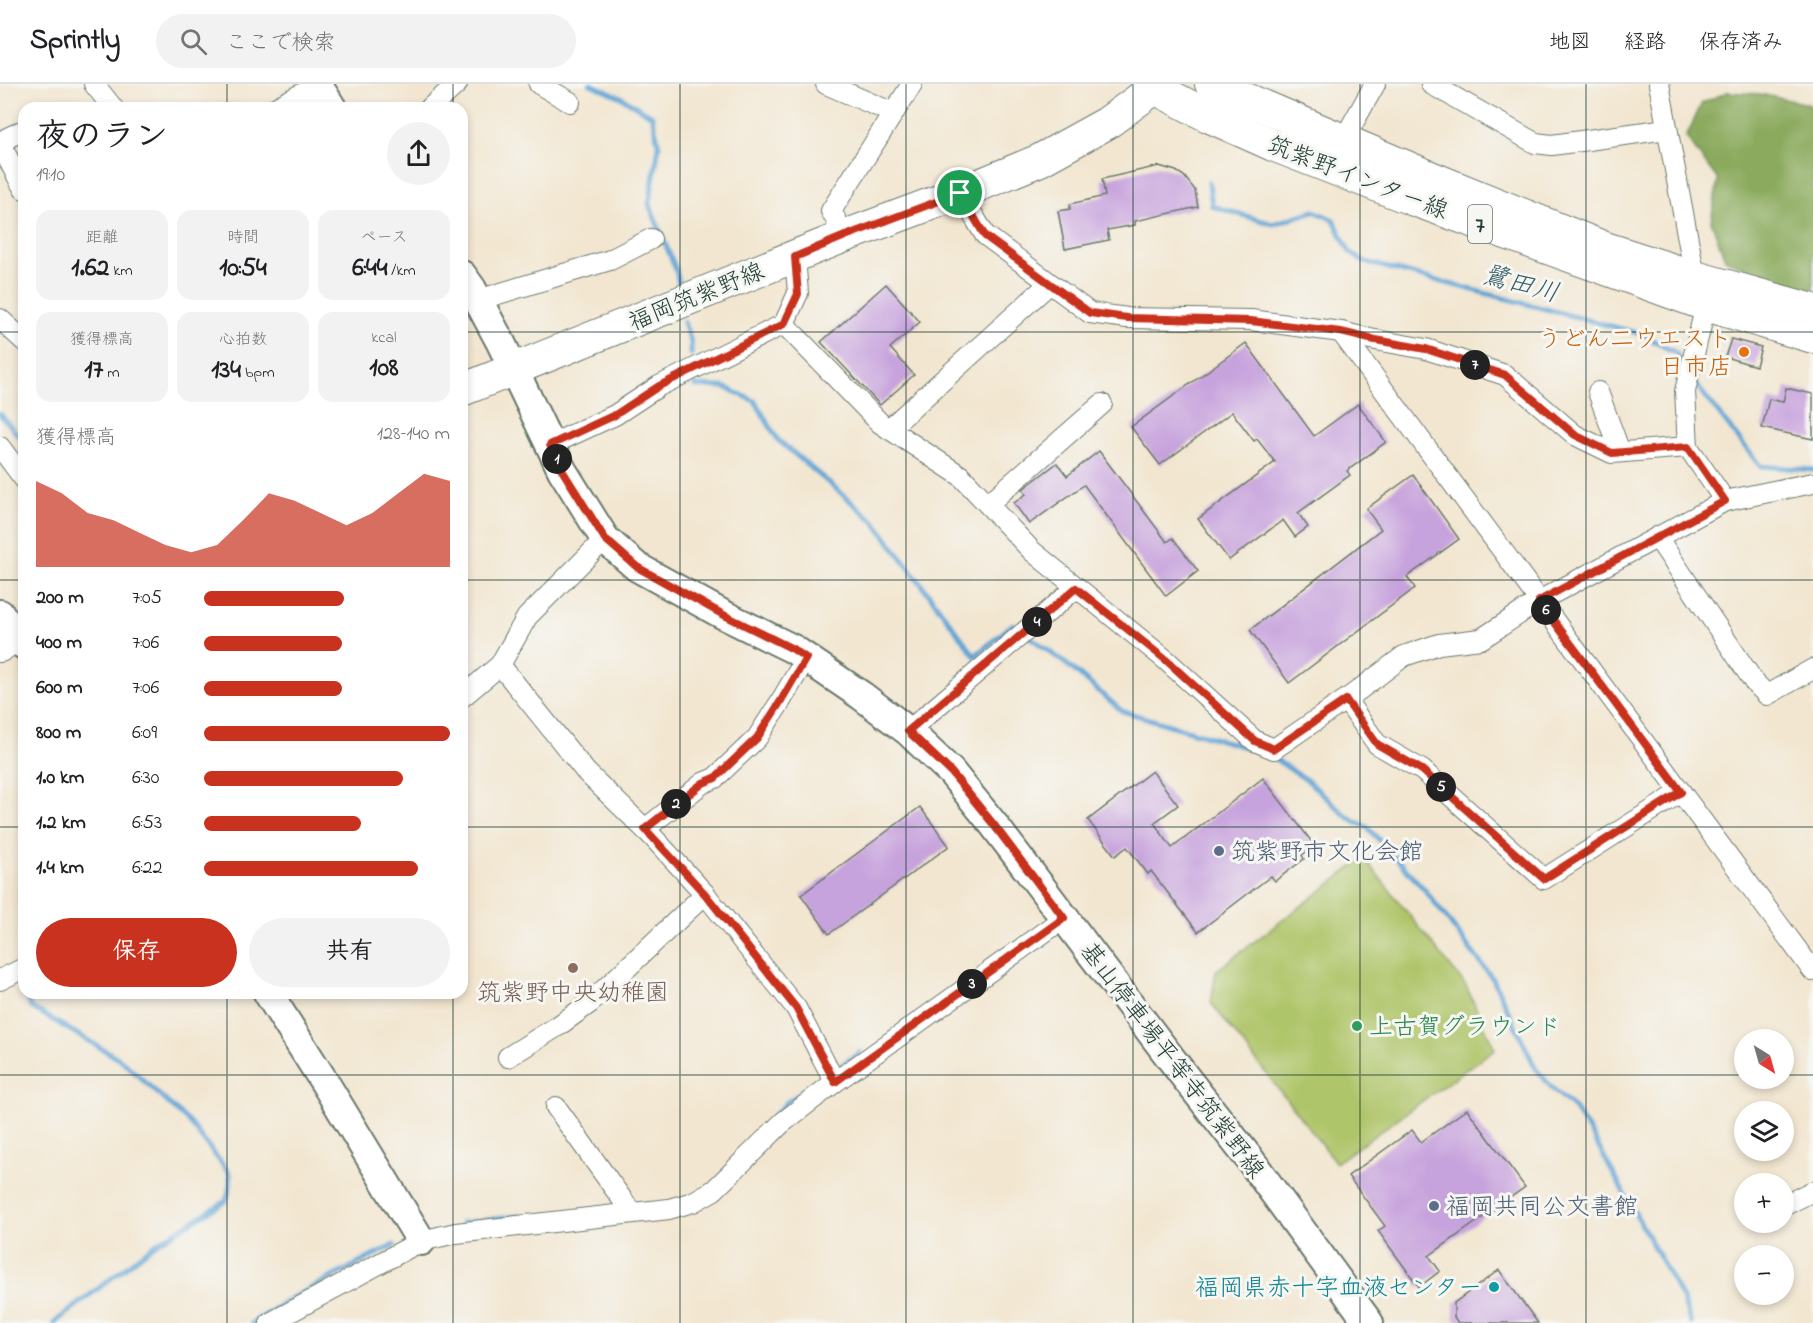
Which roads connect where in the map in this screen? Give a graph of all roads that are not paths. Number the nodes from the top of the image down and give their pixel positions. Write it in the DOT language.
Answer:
graph roads {
  1 [pos="93,84"];
  2 [pos="457,84"];
  3 [pos="539,84"];
  4 [pos="826,84"];
  5 [pos="912,84"];
  6 [pos="1211,84"];
  7 [pos="1375,84"];
  8 [pos="1431,84"];
  9 [pos="1659,84"];
  10 [pos="1154,86"];
  11 [pos="322,92"];
  12 [pos="105,102"];
  13 [pos="293,102"];
  14 [pos="437,102"];
  15 [pos="570,102"];
  16 [pos="893,113"];
  17 [pos="1668,129"];
  18 [pos="18,133"];
  19 [pos="1343,141"];
  20 [pos="18,178"];
  21 [pos="960,193"];
  22 [pos="845,236"];
  23 [pos="651,239"];
  24 [pos="795,257"];
  25 [pos="468,284"];
  26 [pos="1049,284"];
  27 [pos="1701,291"];
  28 [pos="478,300"];
  29 [pos="1813,310"];
  30 [pos="0,319"];
  31 [pos="784,324"];
  32 [pos="1341,332"];
  33 [pos="18,335"];
  34 [pos="1813,337"];
  35 [pos="513,369"];
  36 [pos="468,388"];
  37 [pos="1598,392"];
  38 [pos="1102,404"];
  39 [pos="890,429"];
  40 [pos="550,445"];
  41 [pos="0,447"];
  42 [pos="1688,447"];
  43 [pos="1620,452"];
  44 [pos="18,471"];
  45 [pos="1813,483"];
  46 [pos="1725,501"];
  47 [pos="988,504"];
  48 [pos="1658,537"];
  49 [pos="605,539"];
  50 [pos="1076,588"];
  51 [pos="1539,601"];
  52 [pos="806,658"];
  53 [pos="500,665"];
  54 [pos="1813,669"];
  55 [pos="468,692"];
  56 [pos="1346,700"];
  57 [pos="908,731"];
  58 [pos="1681,792"];
  59 [pos="645,829"];
  60 [pos="705,894"];
  61 [pos="1064,918"];
  62 [pos="1813,970"];
  63 [pos="18,971"];
  64 [pos="0,980"];
  65 [pos="272,999"];
  66 [pos="508,1057"];
  67 [pos="835,1082"];
  68 [pos="556,1107"];
  69 [pos="1813,1191"];
  70 [pos="1794,1200"];
  71 [pos="632,1214"];
  72 [pos="421,1241"];
  73 [pos="270,1323"];
  74 [pos="1369,1323"];
  1 -- 12 [label="street"];
  2 -- 14 [label="street"];
  3 -- 15 [label="street"];
  4 -- 16 [label="street"];
  5 -- 16 [label="street"];
  6 -- 19 [label="main road, 筑紫野インター線 / 7"];
  7 -- 19 [label="street"];
  8 -- 17 [label="street"];
  9 -- 17 [label="street"];
  10 -- 21 [label="main road, 福岡筑紫野線"];
  10 -- 27 [label="main road, 筑紫野インター線 / 7"];
  11 -- 13 [label="street"];
  16 -- 22 [label="street"];
  17 -- 27 [label="street"];
  18 -- 20 [label="street"];
  19 -- 27 [label="main road, 筑紫野インター線 / 7"];
  21 -- 22 [label="main road, 福岡筑紫野線"];
  21 -- 26 [label="street"];
  22 -- 24 [label="main road, 福岡筑紫野線"];
  23 -- 28 [label="street"];
  24 -- 31 [label="street"];
  24 -- 35 [label="main road, 福岡筑紫野線"];
  25 -- 28 [label="main road, 基山停車場平等寺筑紫野線"];
  26 -- 32 [label="street"];
  26 -- 39 [label="street"];
  27 -- 29 [label="main road, 筑紫野インター線 / 7"];
  27 -- 34 [label="main road, 筑紫野インター線 / 7"];
  27 -- 42 [label="street"];
  28 -- 35 [label="main road, 基山停車場平等寺筑紫野線"];
  30 -- 33 [label="street"];
  31 -- 39 [label="street"];
  31 -- 40 [label="street"];
  32 -- 43 [label="street"];
  32 -- 51 [label="street"];
  35 -- 36 [label="main road, 福岡筑紫野線"];
  35 -- 40 [label="main road, 基山停車場平等寺筑紫野線"];
  37 -- 43 [label="street"];
  38 -- 47 [label="street"];
  39 -- 47 [label="street"];
  40 -- 49 [label="main road, 基山停車場平等寺筑紫野線"];
  41 -- 44 [label="street"];
  42 -- 43 [label="street"];
  42 -- 46 [label="street"];
  45 -- 46 [label="street"];
  46 -- 48 [label="street"];
  47 -- 50 [label="street"];
  48 -- 51 [label="street"];
  48 -- 54 [label="street"];
  49 -- 52 [label="main road, 基山停車場平等寺筑紫野線"];
  49 -- 53 [label="street"];
  50 -- 56 [label="street"];
  50 -- 57 [label="street"];
  51 -- 56 [label="street"];
  51 -- 58 [label="street"];
  52 -- 57 [label="main road, 基山停車場平等寺筑紫野線"];
  52 -- 59 [label="street"];
  53 -- 55 [label="street"];
  53 -- 59 [label="street"];
  56 -- 58 [label="street"];
  57 -- 61 [label="main road, 基山停車場平等寺筑紫野線"];
  58 -- 62 [label="street"];
  59 -- 60 [label="street"];
  60 -- 66 [label="street"];
  60 -- 67 [label="street"];
  61 -- 67 [label="street"];
  61 -- 74 [label="main road, 基山停車場平等寺筑紫野線"];
  63 -- 64 [label="street"];
  65 -- 72 [label="main road"];
  67 -- 71 [label="street"];
  68 -- 71 [label="street"];
  69 -- 70 [label="street"];
  71 -- 72 [label="street"];
  72 -- 73 [label="street"];
}
